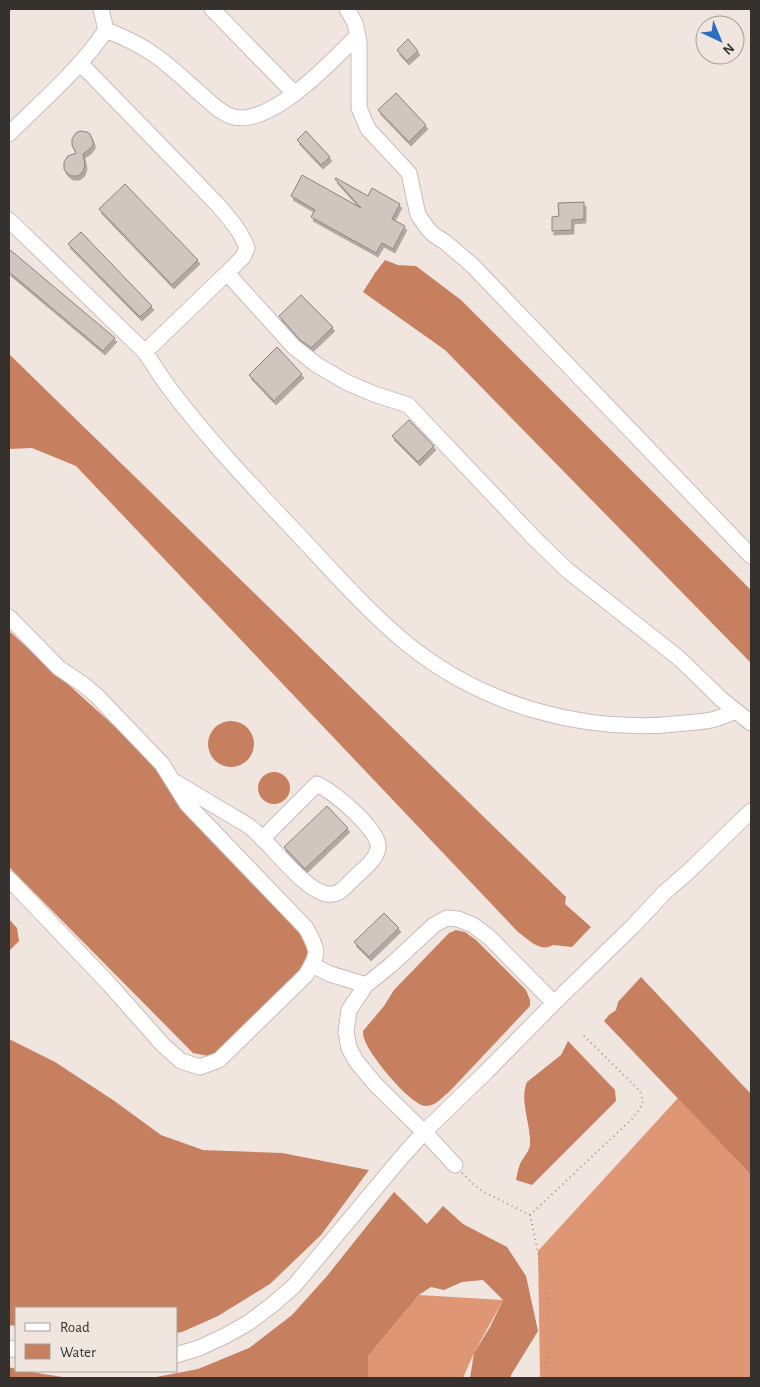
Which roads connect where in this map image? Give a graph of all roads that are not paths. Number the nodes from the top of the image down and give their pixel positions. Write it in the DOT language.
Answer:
graph roads {
  1 [pos="101,9"];
  2 [pos="212,9"];
  3 [pos="347,9"];
  4 [pos="106,30"];
  5 [pos="358,36"];
  6 [pos="80,63"];
  7 [pos="295,94"];
  8 [pos="9,134"];
  9 [pos="9,220"];
  10 [pos="227,273"];
  11 [pos="144,352"];
  12 [pos="751,556"];
  13 [pos="9,617"];
  14 [pos="736,711"];
  15 [pos="751,722"];
  16 [pos="172,780"];
  17 [pos="751,811"];
  18 [pos="262,839"];
  19 [pos="9,879"];
  20 [pos="312,964"];
  21 [pos="366,985"];
  22 [pos="554,1002"];
  23 [pos="424,1132"];
  24 [pos="455,1165"];
  25 [pos="178,1354"];
  1 -- 4 [label="lane"];
  2 -- 7 [label="lane"];
  3 -- 5 [label="lane"];
  4 -- 6 [label="lane"];
  4 -- 7 [label="lane"];
  5 -- 7 [label="lane"];
  5 -- 12 [label="lane"];
  6 -- 8 [label="lane"];
  6 -- 10 [label="lane"];
  9 -- 11 [label="lane"];
  10 -- 11 [label="lane"];
  10 -- 14 [label="lane"];
  11 -- 14 [label="lane"];
  13 -- 16 [label="lane"];
  14 -- 15 [label="lane"];
  16 -- 18 [label="lane"];
  16 -- 20 [label="lane"];
  17 -- 22 [label="lane"];
  18 -- 18 [label="lane"];
  19 -- 20 [label="lane"];
  20 -- 21 [label="lane"];
  21 -- 22 [label="lane"];
  21 -- 23 [label="lane"];
  22 -- 23 [label="lane"];
  23 -- 24 [label="lane"];
  23 -- 25 [label="lane"];
}
